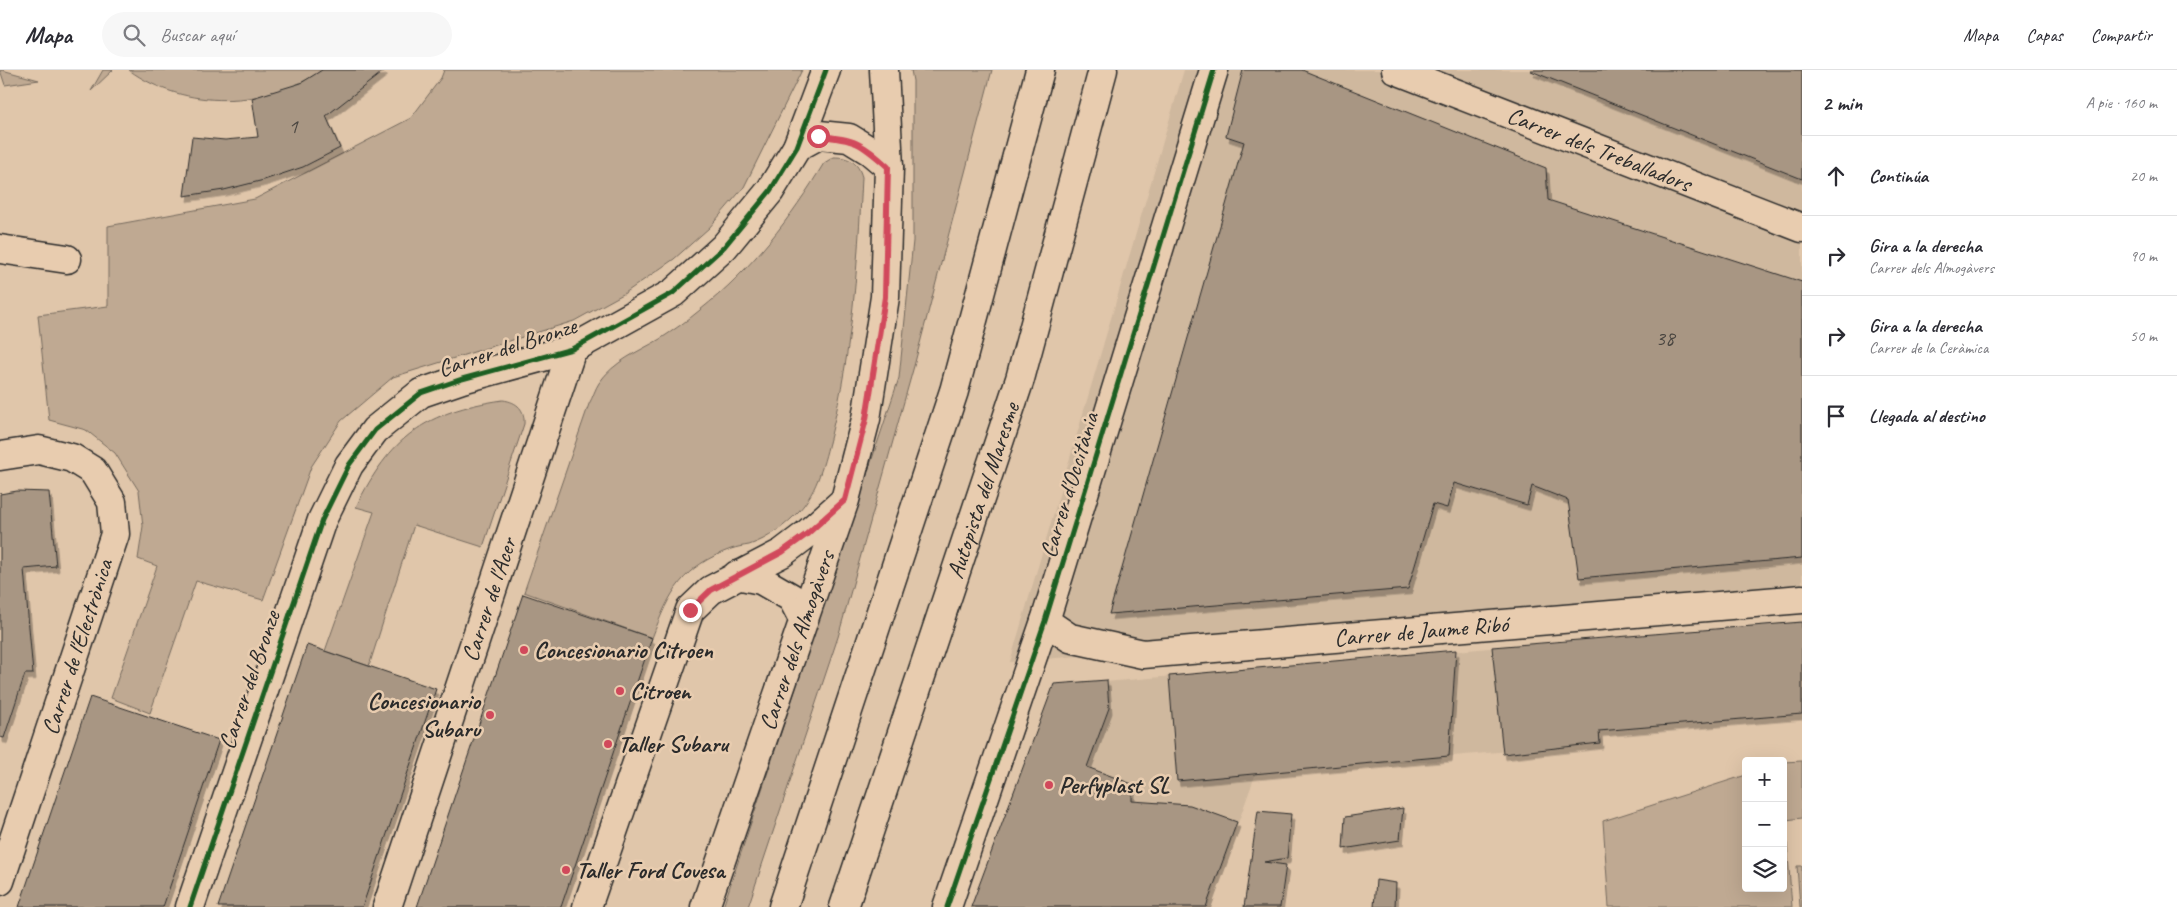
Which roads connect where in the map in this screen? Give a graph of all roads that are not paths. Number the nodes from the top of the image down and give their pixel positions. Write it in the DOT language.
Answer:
graph roads {
  1 [pos="826,70"];
  2 [pos="884,70"];
  3 [pos="1040,70"];
  4 [pos="1103,70"];
  5 [pos="1214,70"];
  6 [pos="1396,70"];
  7 [pos="797,147"];
  8 [pos="888,167"];
  9 [pos="1802,228"];
  10 [pos="0,249"];
  11 [pos="67,258"];
  12 [pos="572,350"];
  13 [pos="0,456"];
  14 [pos="845,500"];
  15 [pos="737,575"];
  16 [pos="1802,599"];
  17 [pos="803,619"];
  18 [pos="1045,622"];
  19 [pos="0,881"];
  20 [pos="190,907"];
  21 [pos="387,907"];
  22 [pos="587,907"];
  23 [pos="705,907"];
  24 [pos="783,907"];
  25 [pos="844,907"];
  26 [pos="947,907"];
  1 -- 7 [label="main road, Carrer del Bronze"];
  2 -- 8 [label="main road, Carrer dels Almogàvers"];
  3 -- 24 [label="main road"];
  4 -- 25 [label="main road, Autopista del Maresme"];
  5 -- 18 [label="main road, Carrer d'Occitània"];
  6 -- 9 [label="main road, Carrer dels Treballadors"];
  7 -- 8 [label="main road"];
  7 -- 12 [label="main road, Carrer del Bronze"];
  8 -- 14 [label="main road, Carrer dels Almogàvers"];
  10 -- 11 [label="main road"];
  12 -- 20 [label="main road, Carrer del Bronze"];
  12 -- 21 [label="main road, Carrer de l'Acer"];
  13 -- 19 [label="main road, Carrer de l'Electrònica"];
  14 -- 15 [label="main road"];
  14 -- 17 [label="main road, Carrer dels Almogàvers"];
  15 -- 17 [label="main road"];
  15 -- 22 [label="main road"];
  16 -- 18 [label="main road, Carrer de Jaume Ribó"];
  17 -- 23 [label="main road, Carrer dels Almogàvers"];
  18 -- 26 [label="main road, Carrer d'Occitània"];
}
